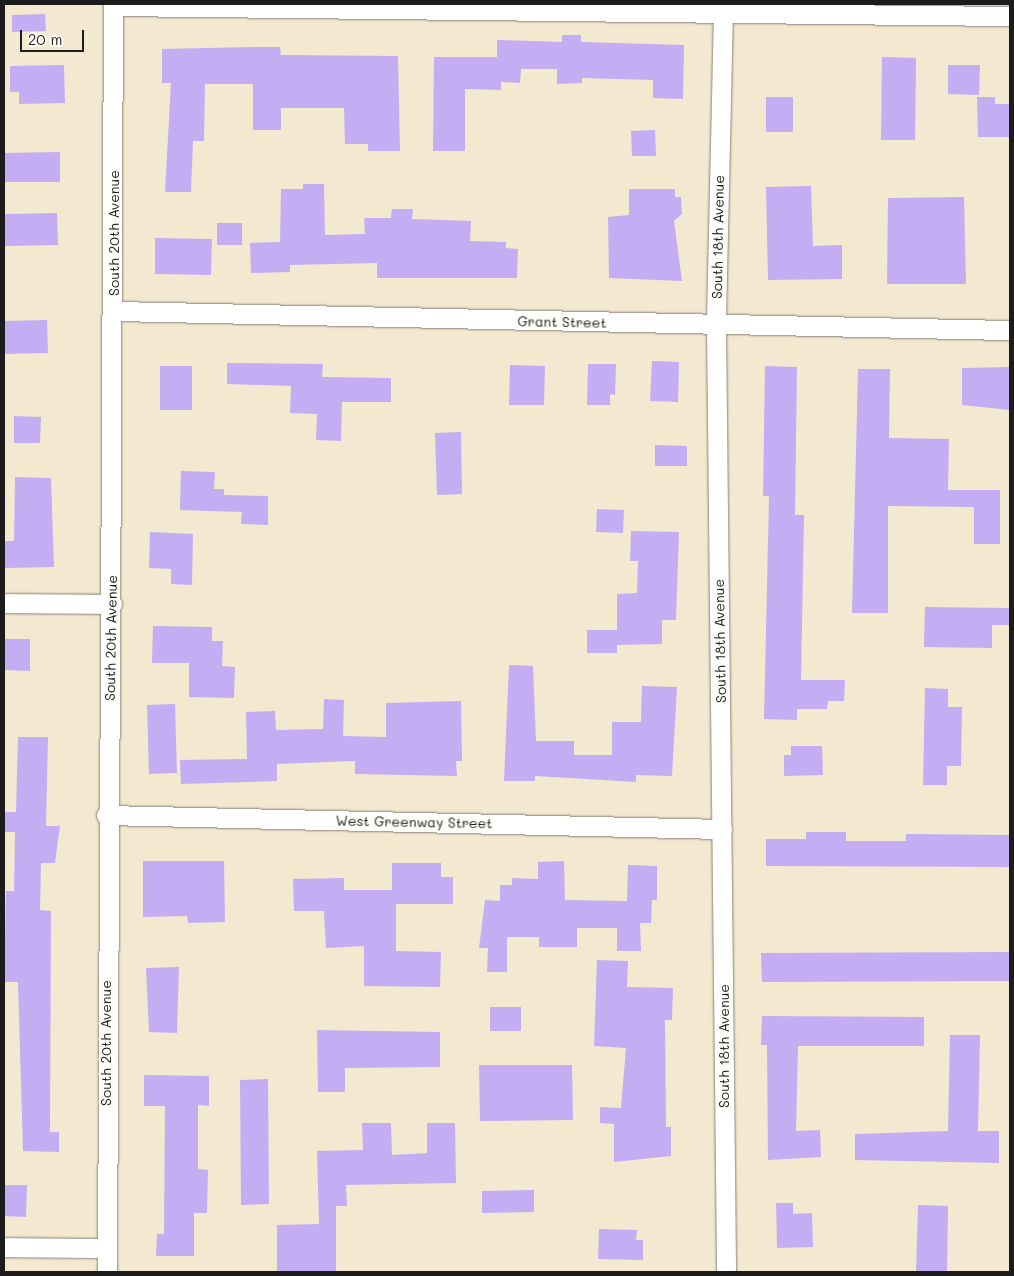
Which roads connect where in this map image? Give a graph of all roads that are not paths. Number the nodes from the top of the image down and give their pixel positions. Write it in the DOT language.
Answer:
graph roads {
  1 [pos="113,5"];
  2 [pos="549,6"];
  3 [pos="723,11"];
  4 [pos="1010,16"];
  5 [pos="115,312"];
  6 [pos="716,326"];
  7 [pos="1010,330"];
  8 [pos="4,603"];
  9 [pos="112,604"];
  10 [pos="106,815"];
  11 [pos="722,830"];
  12 [pos="4,1247"];
  13 [pos="106,1248"];
  14 [pos="108,1272"];
  15 [pos="726,1272"];
  1 -- 2 [label="street"];
  1 -- 5 [label="street, South 20th Avenue"];
  2 -- 3 [label="street"];
  3 -- 4 [label="street"];
  3 -- 6 [label="street, South 18th Avenue"];
  5 -- 6 [label="street, Grant Street"];
  5 -- 9 [label="street, South 20th Avenue"];
  6 -- 7 [label="street, Grant Street"];
  6 -- 11 [label="street, South 18th Avenue"];
  8 -- 9 [label="street"];
  9 -- 10 [label="street, South 20th Avenue"];
  10 -- 11 [label="street, West Greenway Street"];
  10 -- 13 [label="street, South 20th Avenue"];
  11 -- 15 [label="street, South 18th Avenue"];
  12 -- 13 [label="street"];
  13 -- 14 [label="street, South 20th Avenue"];
}
